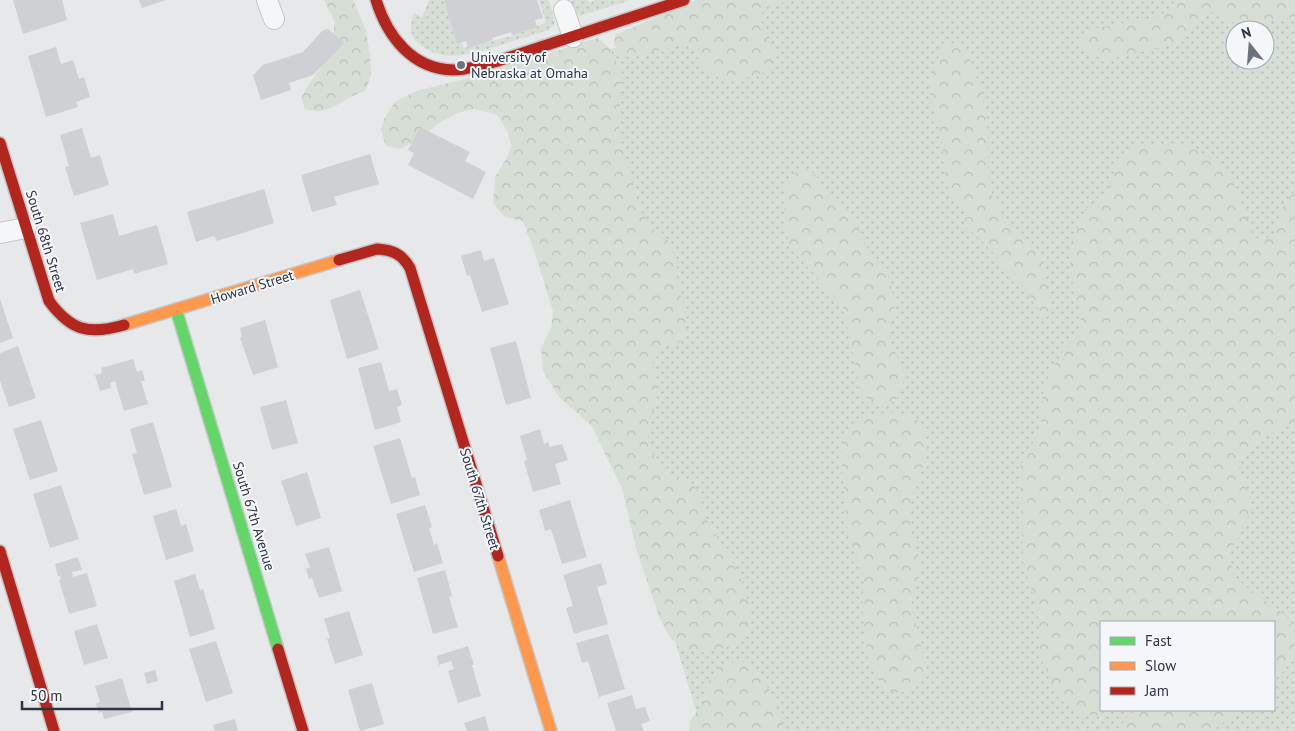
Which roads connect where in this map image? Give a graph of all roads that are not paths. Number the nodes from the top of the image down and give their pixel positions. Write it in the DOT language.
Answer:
graph roads {
  1 [pos="267,0"];
  2 [pos="376,0"];
  3 [pos="684,0"];
  4 [pos="564,10"];
  5 [pos="274,19"];
  6 [pos="572,37"];
  7 [pos="0,143"];
  8 [pos="26,228"];
  9 [pos="0,232"];
  10 [pos="410,268"];
  11 [pos="176,310"];
  12 [pos="87,330"];
  13 [pos="0,551"];
  14 [pos="54,731"];
  15 [pos="303,731"];
  16 [pos="551,731"];
  1 -- 5 [label="street"];
  2 -- 6 [label="street"];
  3 -- 6 [label="street"];
  4 -- 6 [label="street"];
  7 -- 8 [label="street, South 68th Street"];
  8 -- 9 [label="street"];
  8 -- 12 [label="street, South 68th Street"];
  10 -- 11 [label="street, Howard Street"];
  10 -- 16 [label="street, South 67th Street"];
  11 -- 12 [label="street, Howard Street"];
  11 -- 15 [label="street, South 67th Avenue"];
  13 -- 14 [label="street"];
}
